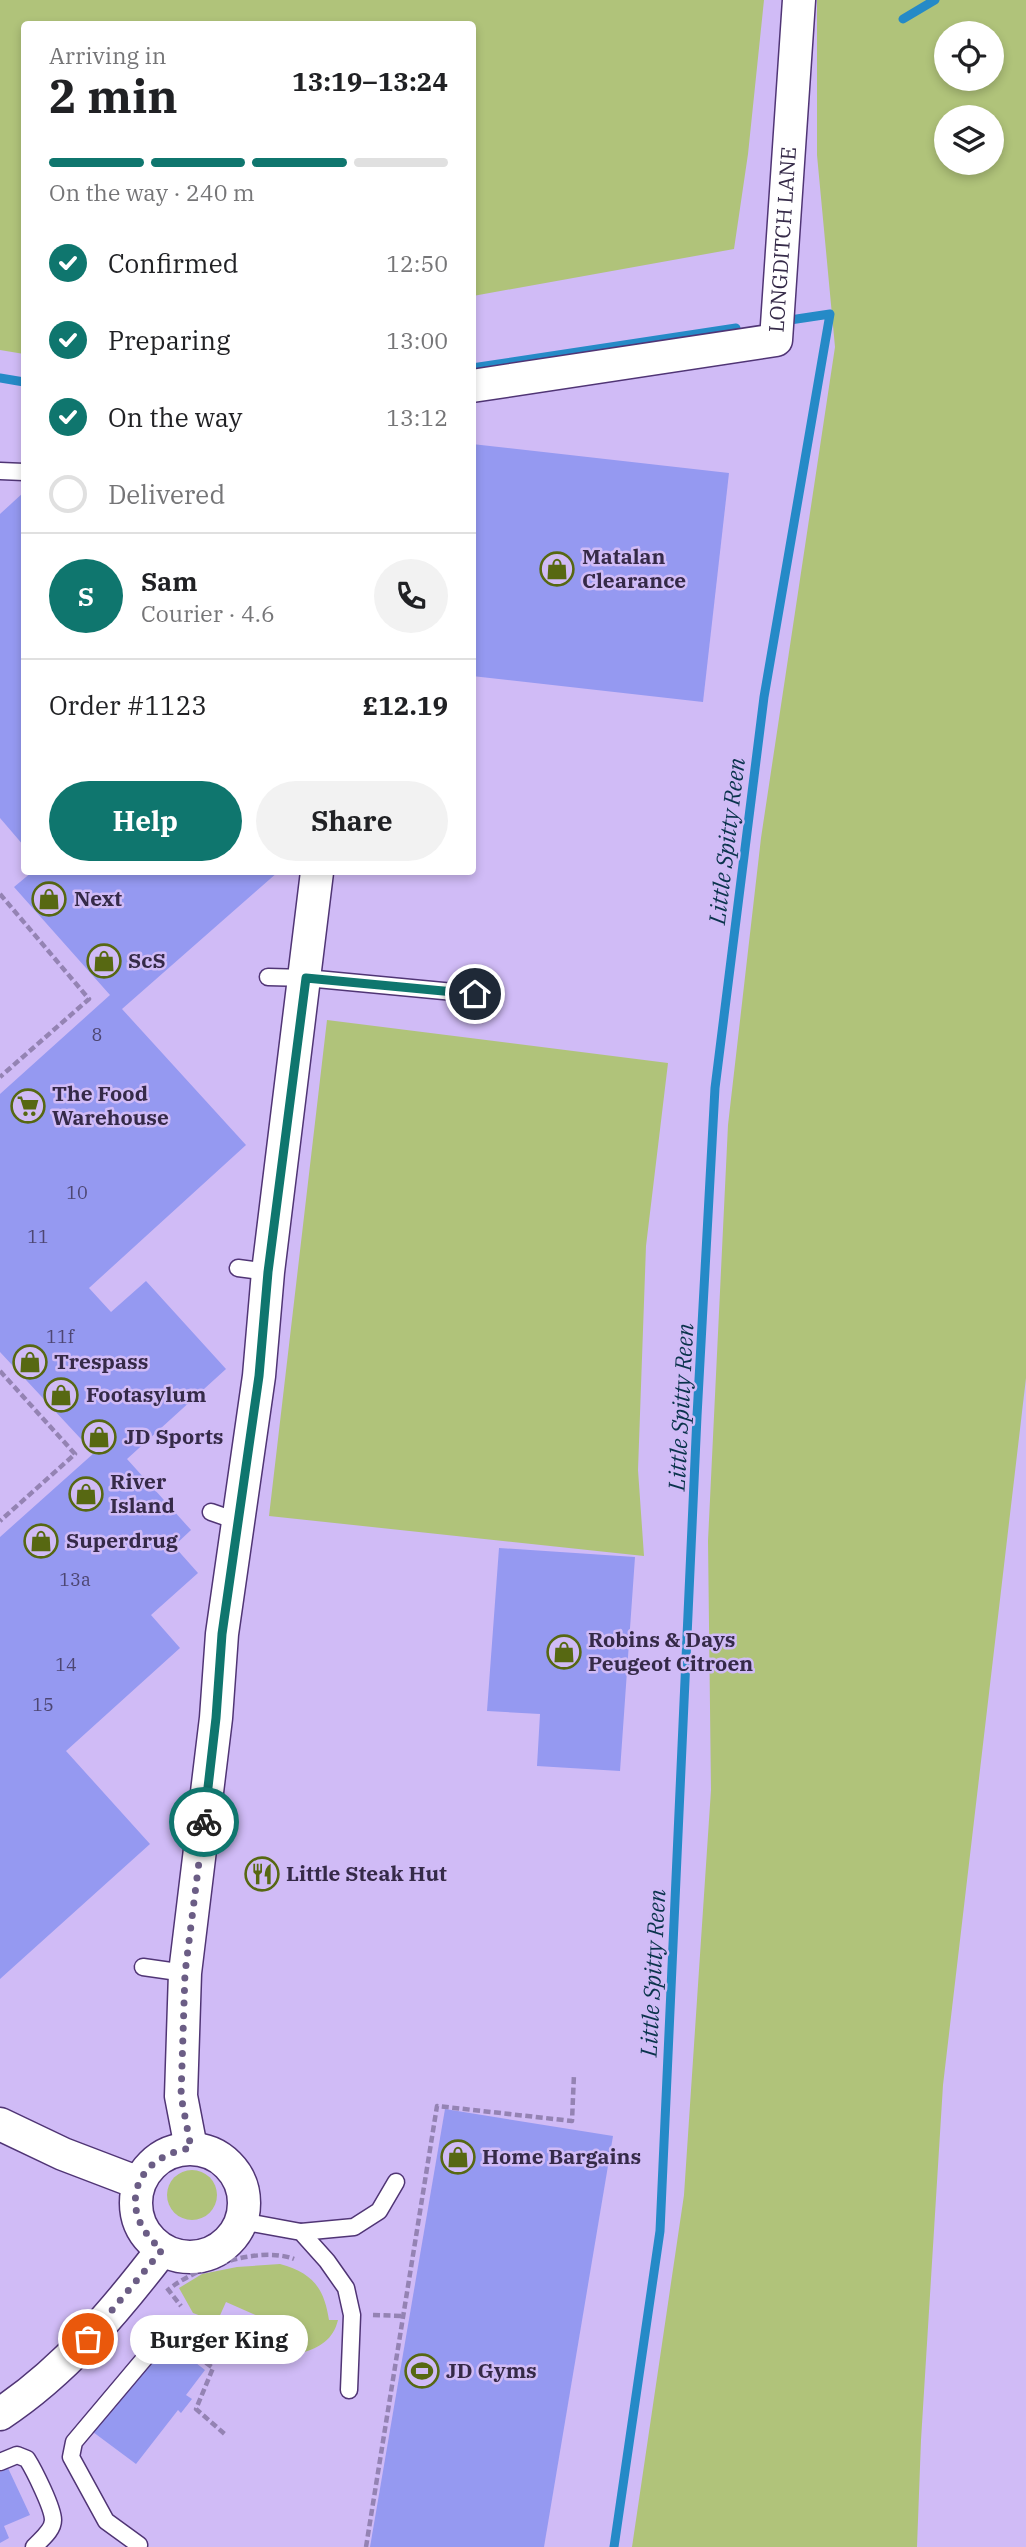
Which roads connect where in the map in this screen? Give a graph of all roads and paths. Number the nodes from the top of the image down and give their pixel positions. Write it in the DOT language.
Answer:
graph roads {
  1 [pos="799,0"];
  2 [pos="476,385"];
  3 [pos="0,471"];
  4 [pos="21,472"];
  5 [pos="317,875"];
  6 [pos="0,894"];
  7 [pos="268,977"];
  8 [pos="306,978"];
  9 [pos="475,994"];
  10 [pos="0,1077"];
  11 [pos="0,1371"];
  12 [pos="0,1521"];
  13 [pos="143,1968"];
  14 [pos="185,1973"];
  15 [pos="574,2074"];
  16 [pos="0,2124"];
  17 [pos="191,2148"];
  18 [pos="396,2182"];
  19 [pos="139,2183"];
  20 [pos="241,2221"];
  21 [pos="301,2232"];
  22 [pos="156,2257"];
  23 [pos="300,2261"];
  24 [pos="169,2290"];
  25 [pos="352,2315"];
  26 [pos="403,2316"];
  27 [pos="202,2328"];
  28 [pos="349,2390"];
  29 [pos="0,2414"];
  30 [pos="226,2436"];
  31 [pos="0,2462"];
  32 [pos="139,2545"];
  33 [pos="34,2547"];
  34 [pos="366,2547"];
  1 -- 2 [label="street, LONGDITCH LANE"];
  3 -- 4 [label="lane"];
  5 -- 8 [label="street"];
  6 -- 10 [label="path"];
  7 -- 8 [label="lane"];
  8 -- 9 [label="lane"];
  8 -- 14 [label="street"];
  11 -- 12 [label="path"];
  13 -- 14 [label="lane"];
  14 -- 17 [label="street"];
  15 -- 26 [label="path"];
  16 -- 19 [label="street"];
  17 -- 19 [label="street"];
  17 -- 20 [label="street"];
  18 -- 21 [label="lane"];
  19 -- 22 [label="street"];
  20 -- 21 [label="lane"];
  20 -- 22 [label="street"];
  21 -- 25 [label="lane"];
  22 -- 24 [label="path"];
  22 -- 29 [label="street"];
  23 -- 24 [label="path"];
  24 -- 27 [label="path"];
  25 -- 26 [label="path"];
  25 -- 28 [label="lane"];
  26 -- 34 [label="path"];
  27 -- 30 [label="path"];
  27 -- 32 [label="lane"];
  31 -- 33 [label="lane"];
}
